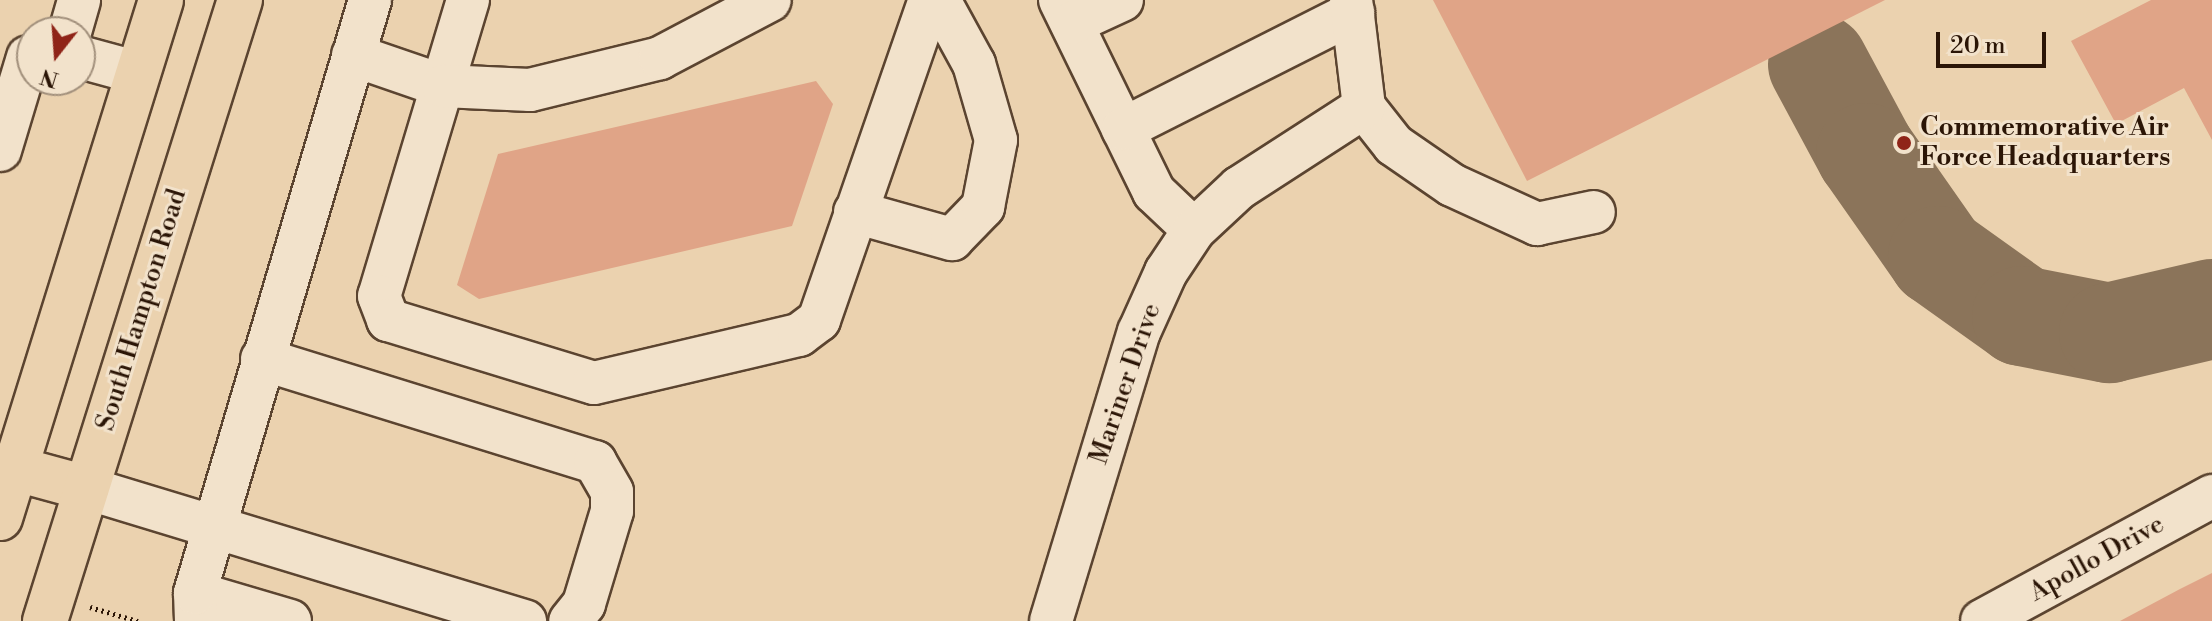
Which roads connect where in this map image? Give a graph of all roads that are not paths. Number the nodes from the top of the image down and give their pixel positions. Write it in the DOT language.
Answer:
graph roads {
  1 [pos="161,0"];
  2 [pos="240,0"];
  3 [pos="370,0"];
  4 [pos="468,0"];
  5 [pos="770,0"];
  6 [pos="930,0"];
  7 [pos="939,0"];
  8 [pos="1122,0"];
  9 [pos="1352,6"];
  10 [pos="1066,12"];
  11 [pos="353,55"];
  12 [pos="96,61"];
  13 [pos="16,73"];
  14 [pos="139,73"];
  15 [pos="443,86"];
  16 [pos="1364,107"];
  17 [pos="1123,129"];
  18 [pos="0,150"];
  19 [pos="855,212"];
  20 [pos="1594,212"];
  21 [pos="1194,230"];
  22 [pos="262,359"];
  23 [pos="7,466"];
  24 [pos="86,488"];
  25 [pos="2212,496"];
  26 [pos="0,518"];
  27 [pos="214,528"];
  28 [pos="196,607"];
  29 [pos="63,613"];
  30 [pos="1998,617"];
  31 [pos="520,620"];
  32 [pos="290,621"];
  33 [pos="570,621"];
  34 [pos="1051,621"];
  1 -- 14 [label="main road"];
  2 -- 24 [label="main road, South Hampton Road"];
  3 -- 11 [label="lane"];
  4 -- 15 [label="lane"];
  5 -- 15 [label="lane"];
  6 -- 19 [label="lane"];
  7 -- 19 [label="lane"];
  8 -- 10 [label="lane"];
  9 -- 16 [label="lane"];
  9 -- 17 [label="lane"];
  10 -- 17 [label="lane"];
  11 -- 15 [label="lane"];
  11 -- 22 [label="lane"];
  12 -- 14 [label="lane"];
  13 -- 18 [label="lane"];
  14 -- 23 [label="main road"];
  15 -- 19 [label="lane"];
  16 -- 20 [label="lane"];
  16 -- 21 [label="lane, Mariner Drive"];
  17 -- 21 [label="lane"];
  21 -- 34 [label="lane, Mariner Drive"];
  22 -- 27 [label="lane"];
  22 -- 33 [label="lane"];
  23 -- 24 [label="main road"];
  23 -- 26 [label="main road"];
  24 -- 27 [label="lane"];
  24 -- 29 [label="main road, South Hampton Road"];
  25 -- 30 [label="lane, Apollo Drive"];
  27 -- 28 [label="lane"];
  27 -- 31 [label="lane"];
  28 -- 32 [label="lane"];
}
